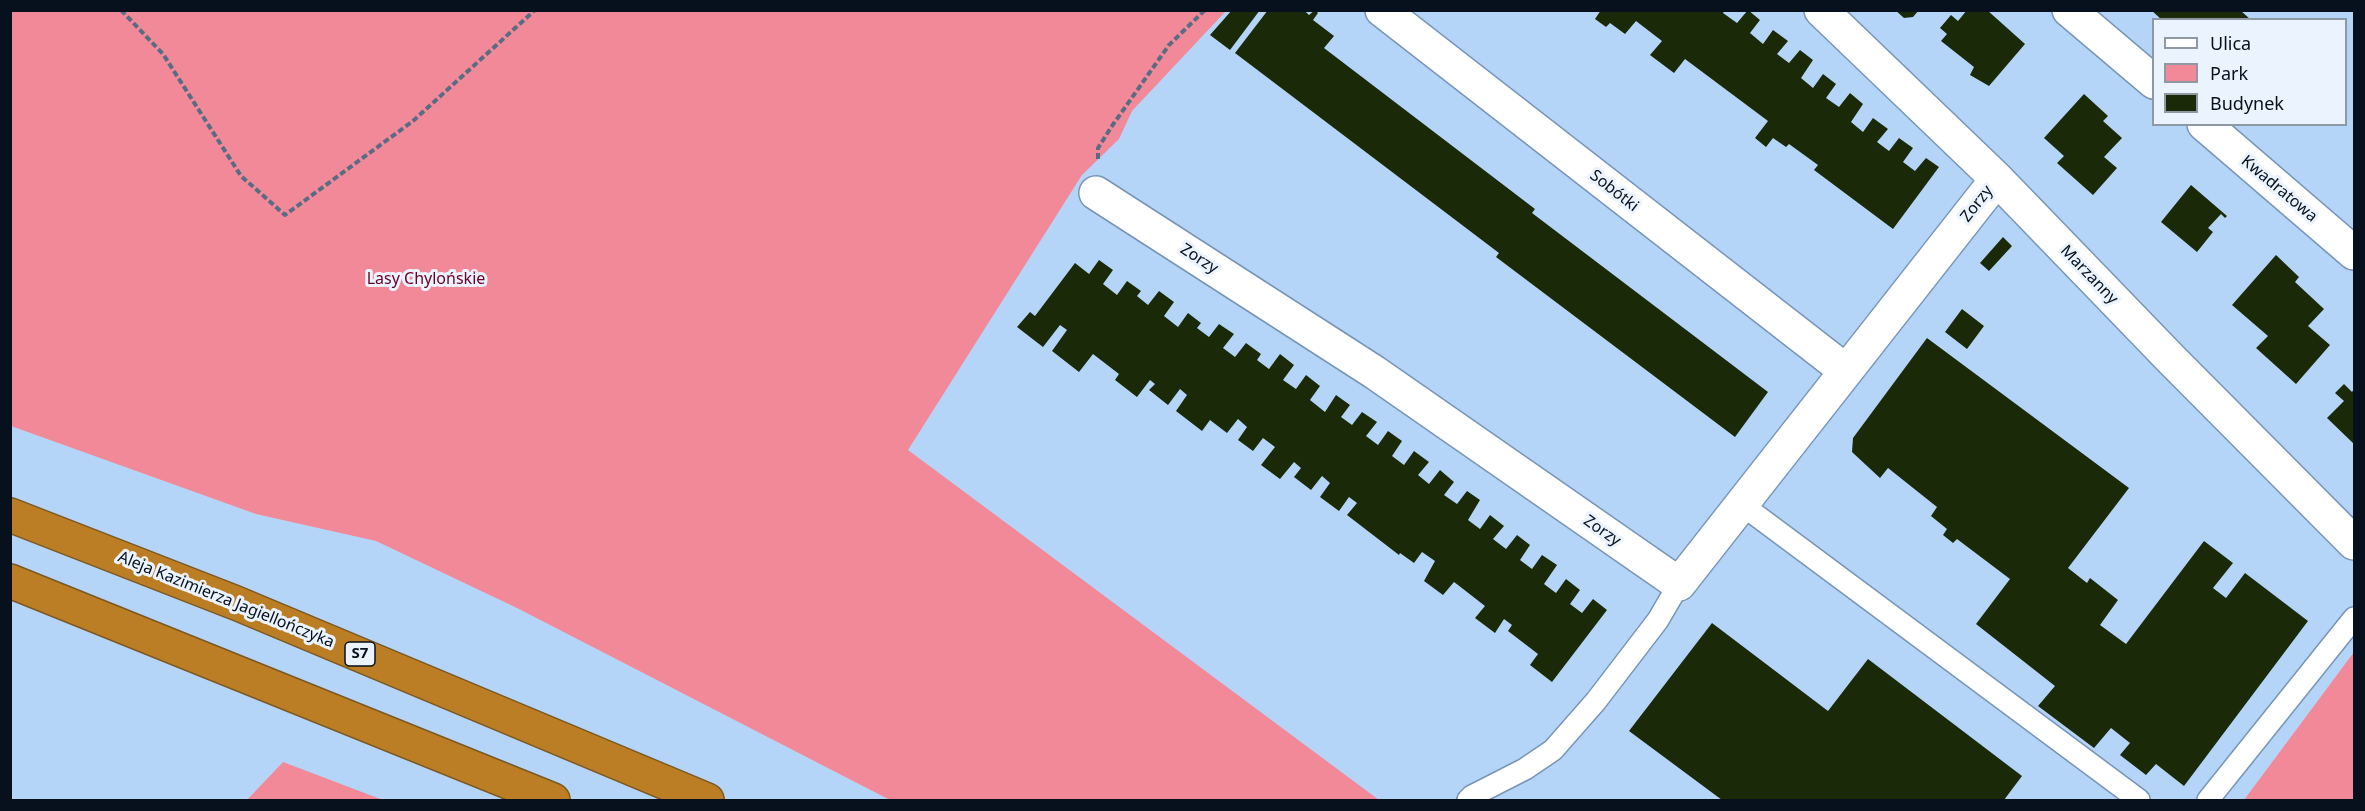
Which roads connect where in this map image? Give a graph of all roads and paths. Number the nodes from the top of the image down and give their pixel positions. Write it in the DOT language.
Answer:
graph roads {
  1 [pos="121,10"];
  2 [pos="535,10"];
  3 [pos="1205,10"];
  4 [pos="1382,10"];
  5 [pos="1821,10"];
  6 [pos="2069,10"];
  7 [pos="2152,80"];
  8 [pos="2206,126"];
  9 [pos="1997,179"];
  10 [pos="1096,193"];
  11 [pos="2355,253"];
  12 [pos="1846,371"];
  13 [pos="1742,504"];
  14 [pos="10,514"];
  15 [pos="2355,543"];
  16 [pos="10,581"];
  17 [pos="1679,584"];
  18 [pos="2355,618"];
  19 [pos="553,801"];
  20 [pos="707,801"];
  21 [pos="1468,801"];
  22 [pos="2139,801"];
  23 [pos="2208,801"];
  1 -- 2 [label="path"];
  3 -- 10 [label="path"];
  4 -- 12 [label="street, Sobótki"];
  5 -- 9 [label="street, Marzanny"];
  6 -- 7 [label="street"];
  8 -- 11 [label="street, Kwadratowa"];
  9 -- 12 [label="street, Zorzy"];
  9 -- 15 [label="street, Marzanny"];
  10 -- 17 [label="street, Zorzy"];
  12 -- 13 [label="street, Zorzy"];
  13 -- 17 [label="street, Zorzy"];
  13 -- 22 [label="lane"];
  14 -- 20 [label="highway, Aleja Kazimierza Jagiellończyka / S7"];
  16 -- 19 [label="highway"];
  17 -- 21 [label="lane"];
  18 -- 23 [label="lane"];
}
